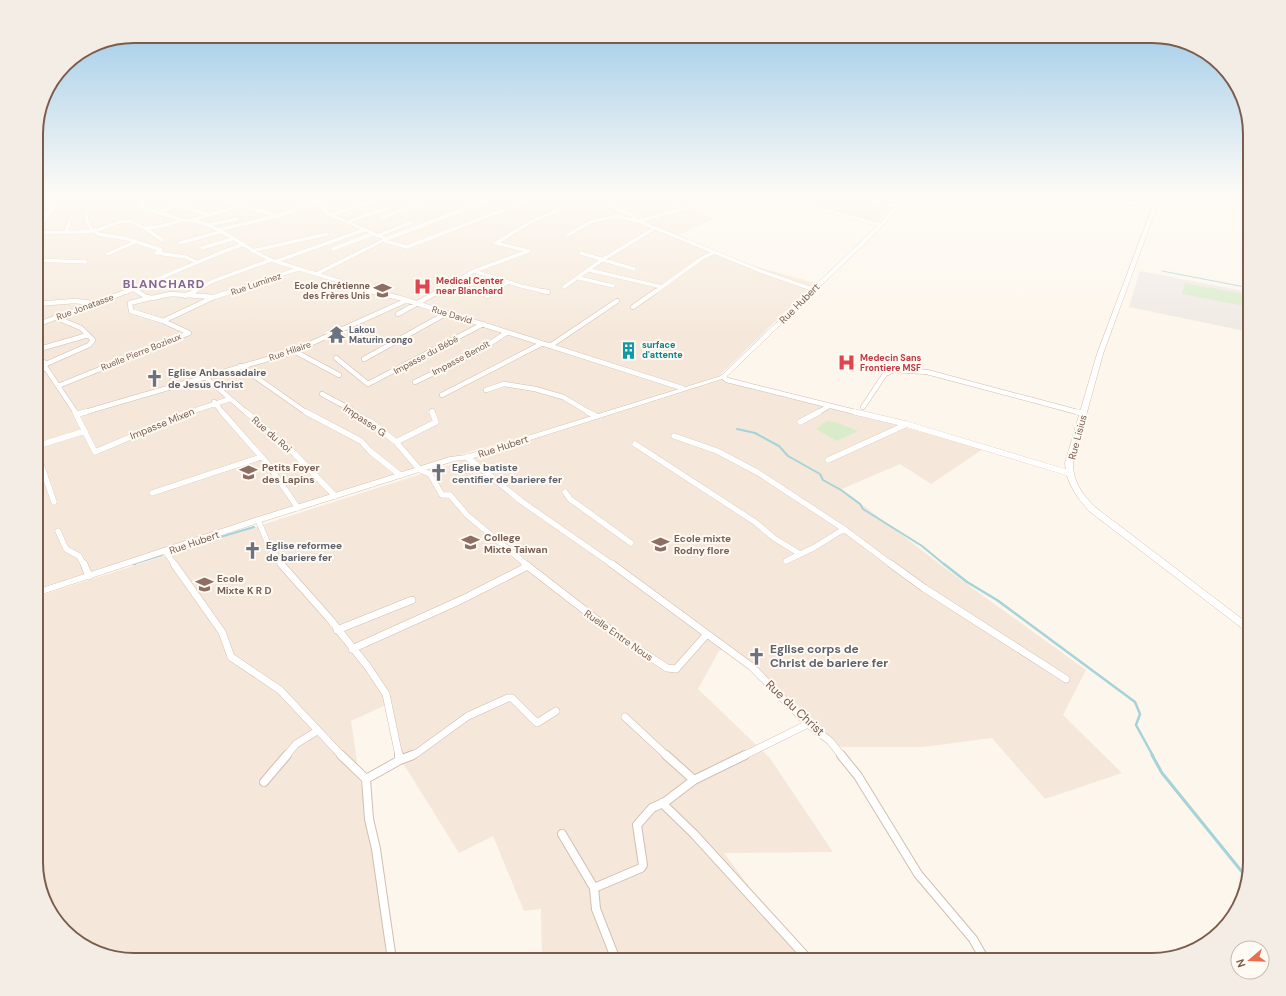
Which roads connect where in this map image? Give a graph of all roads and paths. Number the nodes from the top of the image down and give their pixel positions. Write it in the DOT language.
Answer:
graph roads {
  1 [pos="188,241"];
  2 [pos="224,241"];
  3 [pos="238,241"];
  4 [pos="294,241"];
  5 [pos="333,241"];
  6 [pos="353,241"];
  7 [pos="383,241"];
  8 [pos="390,241"];
  9 [pos="421,241"];
  10 [pos="499,241"];
  11 [pos="634,241"];
  12 [pos="689,241"];
  13 [pos="863,241"];
  14 [pos="1142,241"];
  15 [pos="136,242"];
  16 [pos="180,244"];
  17 [pos="244,244"];
  18 [pos="202,248"];
  19 [pos="333,249"];
  20 [pos="252,251"];
  21 [pos="715,252"];
  22 [pos="581,253"];
  23 [pos="108,254"];
  24 [pos="43,260"];
  25 [pos="271,260"];
  26 [pos="604,260"];
  27 [pos="86,262"];
  28 [pos="196,262"];
  29 [pos="277,262"];
  30 [pos="298,269"];
  31 [pos="634,269"];
  32 [pos="589,270"];
  33 [pos="474,271"];
  34 [pos="316,274"];
  35 [pos="579,278"];
  36 [pos="508,282"];
  37 [pos="613,286"];
  38 [pos="564,287"];
  39 [pos="662,287"];
  40 [pos="134,289"];
  41 [pos="812,290"];
  42 [pos="548,292"];
  43 [pos="185,296"];
  44 [pos="487,296"];
  45 [pos="152,298"];
  46 [pos="214,298"];
  47 [pos="405,301"];
  48 [pos="617,301"];
  49 [pos="43,304"];
  50 [pos="92,304"];
  51 [pos="415,304"];
  52 [pos="633,307"];
  53 [pos="447,313"];
  54 [pos="398,314"];
  55 [pos="55,317"];
  56 [pos="163,321"];
  57 [pos="43,322"];
  58 [pos="483,324"];
  59 [pos="506,333"];
  60 [pos="88,335"];
  61 [pos="541,344"];
  62 [pos="550,346"];
  63 [pos="43,348"];
  64 [pos="294,351"];
  65 [pos="336,358"];
  66 [pos="364,359"];
  67 [pos="45,365"];
  68 [pos="240,366"];
  69 [pos="339,375"];
  70 [pos="205,377"];
  71 [pos="723,377"];
  72 [pos="415,382"];
  73 [pos="58,386"];
  74 [pos="682,388"];
  75 [pos="486,390"];
  76 [pos="322,394"];
  77 [pos="442,394"];
  78 [pos="230,399"];
  79 [pos="214,402"];
  80 [pos="829,406"];
  81 [pos="863,407"];
  82 [pos="432,411"];
  83 [pos="1083,413"];
  84 [pos="77,414"];
  85 [pos="596,416"];
  86 [pos="800,422"];
  87 [pos="906,424"];
  88 [pos="85,431"];
  89 [pos="674,436"];
  90 [pos="396,442"];
  91 [pos="43,444"];
  92 [pos="636,444"];
  93 [pos="262,457"];
  94 [pos="467,457"];
  95 [pos="828,460"];
  96 [pos="43,470"];
  97 [pos="420,470"];
  98 [pos="1069,473"];
  99 [pos="400,475"];
  100 [pos="565,492"];
  101 [pos="152,493"];
  102 [pos="335,496"];
  103 [pos="54,502"];
  104 [pos="298,508"];
  105 [pos="258,520"];
  106 [pos="844,529"];
  107 [pos="58,531"];
  108 [pos="631,543"];
  109 [pos="165,552"];
  110 [pos="800,554"];
  111 [pos="786,561"];
  112 [pos="528,566"];
  113 [pos="89,576"];
  114 [pos="43,591"];
  115 [pos="412,600"];
  116 [pos="1243,625"];
  117 [pos="337,630"];
  118 [pos="708,634"];
  119 [pos="352,650"];
  120 [pos="1066,679"];
  121 [pos="556,711"];
  122 [pos="625,717"];
  123 [pos="808,724"];
  124 [pos="317,731"];
  125 [pos="400,760"];
  126 [pos="366,779"];
  127 [pos="694,780"];
  128 [pos="264,782"];
  129 [pos="662,803"];
  130 [pos="562,834"];
  131 [pos="594,888"];
  132 [pos="391,953"];
  133 [pos="613,953"];
  134 [pos="803,953"];
  135 [pos="981,953"];
  1 -- 16 [label="street"];
  2 -- 18 [label="street"];
  3 -- 17 [label="street, Rue David"];
  4 -- 20 [label="street"];
  5 -- 29 [label="street"];
  6 -- 19 [label="street"];
  7 -- 34 [label="street"];
  8 -- 9 [label="street"];
  10 -- 33 [label="street"];
  11 -- 26 [label="street"];
  12 -- 21 [label="street"];
  13 -- 41 [label="street, Rue Hubert"];
  14 -- 83 [label="street, Rue Lisius"];
  15 -- 23 [label="street"];
  15 -- 28 [label="street"];
  17 -- 20 [label="street, Rue David"];
  17 -- 28 [label="street, Rue Jonatasse"];
  20 -- 25 [label="street, Rue David"];
  21 -- 39 [label="street"];
  21 -- 41 [label="street"];
  22 -- 26 [label="street"];
  24 -- 27 [label="street"];
  25 -- 29 [label="street, Rue David"];
  25 -- 43 [label="street"];
  26 -- 31 [label="street"];
  26 -- 32 [label="street"];
  28 -- 40 [label="street, Rue Jonatasse"];
  29 -- 30 [label="street, Rue David"];
  30 -- 34 [label="street, Rue David"];
  30 -- 46 [label="street, Rue Luminez"];
  32 -- 35 [label="street"];
  32 -- 39 [label="street"];
  33 -- 36 [label="street"];
  33 -- 51 [label="street"];
  34 -- 47 [label="street, Rue David"];
  35 -- 37 [label="street"];
  35 -- 38 [label="street"];
  36 -- 42 [label="street"];
  36 -- 44 [label="street"];
  39 -- 52 [label="street"];
  40 -- 45 [label="street"];
  40 -- 50 [label="street, Rue Jonatasse"];
  41 -- 71 [label="street, Rue Hubert"];
  43 -- 45 [label="street"];
  43 -- 46 [label="street"];
  45 -- 56 [label="street"];
  46 -- 56 [label="street"];
  47 -- 51 [label="street, Rue David"];
  47 -- 64 [label="street, Rue Hilaire"];
  48 -- 62 [label="street"];
  49 -- 50 [label="street"];
  50 -- 55 [label="street, Rue Jonatasse"];
  51 -- 53 [label="street, Rue David"];
  51 -- 54 [label="street"];
  53 -- 58 [label="street, Rue David"];
  53 -- 66 [label="street"];
  55 -- 57 [label="street, Rue Jonatasse"];
  55 -- 60 [label="street"];
  56 -- 73 [label="street, Ruelle Pierre Bozieux"];
  58 -- 59 [label="street, Rue David"];
  58 -- 65 [label="street, Impasse du Bébé"];
  59 -- 61 [label="street, Rue David"];
  59 -- 72 [label="street, Impasse Benoît"];
  60 -- 63 [label="street"];
  60 -- 67 [label="street"];
  61 -- 62 [label="street, Rue David"];
  61 -- 77 [label="street"];
  62 -- 74 [label="street, Rue David"];
  64 -- 68 [label="street, Rue Hilaire"];
  64 -- 69 [label="street"];
  67 -- 73 [label="street"];
  68 -- 70 [label="street, Rue Hilaire"];
  68 -- 99 [label="street"];
  70 -- 78 [label="street, Rue du Roi"];
  70 -- 84 [label="street, Rue Hilaire"];
  71 -- 74 [label="street, Rue Hubert"];
  71 -- 80 [label="street"];
  73 -- 84 [label="street"];
  74 -- 85 [label="street, Rue Hubert"];
  75 -- 85 [label="street"];
  76 -- 90 [label="street, Impasse G"];
  78 -- 79 [label="street, Impasse Mixen"];
  78 -- 102 [label="street, Rue du Roi"];
  79 -- 88 [label="street, Impasse Mixen"];
  79 -- 93 [label="street"];
  80 -- 86 [label="street"];
  80 -- 87 [label="street"];
  81 -- 83 [label="street"];
  82 -- 90 [label="street"];
  83 -- 98 [label="street, Rue Lisius"];
  84 -- 88 [label="street"];
  85 -- 94 [label="street, Rue Hubert"];
  87 -- 95 [label="street"];
  87 -- 98 [label="street"];
  88 -- 91 [label="street"];
  89 -- 106 [label="street"];
  90 -- 97 [label="street, Impasse G"];
  92 -- 110 [label="street"];
  93 -- 101 [label="street"];
  93 -- 104 [label="street"];
  94 -- 97 [label="street, Rue Hubert"];
  94 -- 118 [label="street, Rue du Christ"];
  96 -- 103 [label="street"];
  97 -- 99 [label="street, Rue Hubert"];
  97 -- 112 [label="street, Impasse G"];
  98 -- 116 [label="street, Rue Lisius"];
  99 -- 102 [label="street, Rue Hubert"];
  100 -- 108 [label="street"];
  102 -- 104 [label="street, Rue Hubert"];
  104 -- 105 [label="street, Rue Hubert"];
  105 -- 109 [label="street, Rue Hubert"];
  105 -- 117 [label="street"];
  106 -- 110 [label="street"];
  106 -- 120 [label="street"];
  107 -- 113 [label="street"];
  109 -- 113 [label="street, Rue Hubert"];
  109 -- 124 [label="street"];
  110 -- 111 [label="street"];
  112 -- 118 [label="street, Ruelle Entre Nous"];
  112 -- 119 [label="street"];
  113 -- 114 [label="street, Rue Hubert"];
  115 -- 117 [label="street"];
  117 -- 119 [label="street"];
  118 -- 123 [label="street, Rue du Christ"];
  119 -- 125 [label="street"];
  121 -- 125 [label="street"];
  122 -- 127 [label="street"];
  123 -- 127 [label="street"];
  123 -- 135 [label="street, Rue du Christ"];
  124 -- 126 [label="street"];
  124 -- 128 [label="street"];
  125 -- 126 [label="street"];
  126 -- 132 [label="street"];
  127 -- 129 [label="street"];
  129 -- 131 [label="street"];
  129 -- 134 [label="street"];
  130 -- 131 [label="street"];
  131 -- 133 [label="street"];
}
